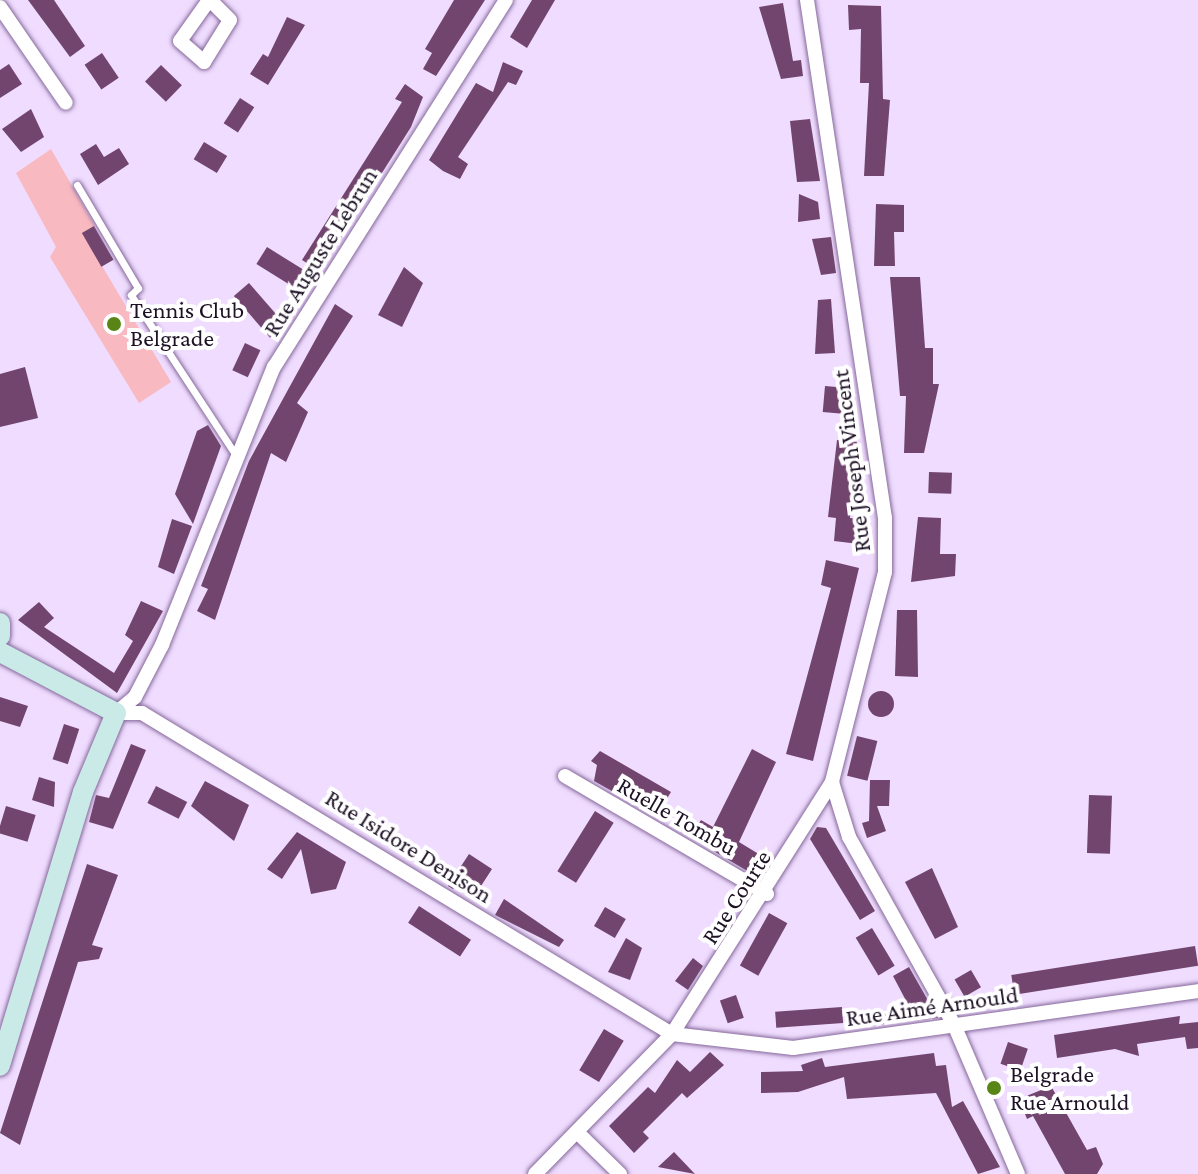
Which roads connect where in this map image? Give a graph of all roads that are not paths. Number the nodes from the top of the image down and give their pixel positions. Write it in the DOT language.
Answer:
graph roads {
  1 [pos="506,0"];
  2 [pos="807,0"];
  3 [pos="0,7"];
  4 [pos="66,103"];
  5 [pos="77,185"];
  6 [pos="235,454"];
  7 [pos="0,623"];
  8 [pos="0,635"];
  9 [pos="8,654"];
  10 [pos="116,713"];
  11 [pos="565,776"];
  12 [pos="832,782"];
  13 [pos="767,894"];
  14 [pos="1198,991"];
  15 [pos="955,1027"];
  16 [pos="672,1034"];
  17 [pos="0,1066"];
  18 [pos="578,1133"];
  19 [pos="535,1174"];
  20 [pos="620,1174"];
  21 [pos="1018,1174"];
  1 -- 6 [label="street, Rue Auguste Lebrun"];
  2 -- 12 [label="street, Rue Joseph Vincent"];
  3 -- 4 [label="street"];
  5 -- 6 [label="lane"];
  6 -- 10 [label="street, Rue Auguste Lebrun"];
  7 -- 8 [label="street"];
  8 -- 9 [label="street"];
  9 -- 10 [label="street"];
  10 -- 16 [label="street, Rue Isidore Denison"];
  10 -- 17 [label="street"];
  11 -- 13 [label="street, Ruelle Tombu"];
  12 -- 13 [label="street, Rue Courte"];
  12 -- 15 [label="street"];
  13 -- 16 [label="street, Rue Courte"];
  14 -- 15 [label="street, Rue Aimé Arnould"];
  15 -- 16 [label="street, Rue Aimé Arnould"];
  15 -- 21 [label="street"];
  16 -- 18 [label="street, Rue Courte"];
  18 -- 19 [label="street, Rue Courte"];
  18 -- 20 [label="street"];
}
